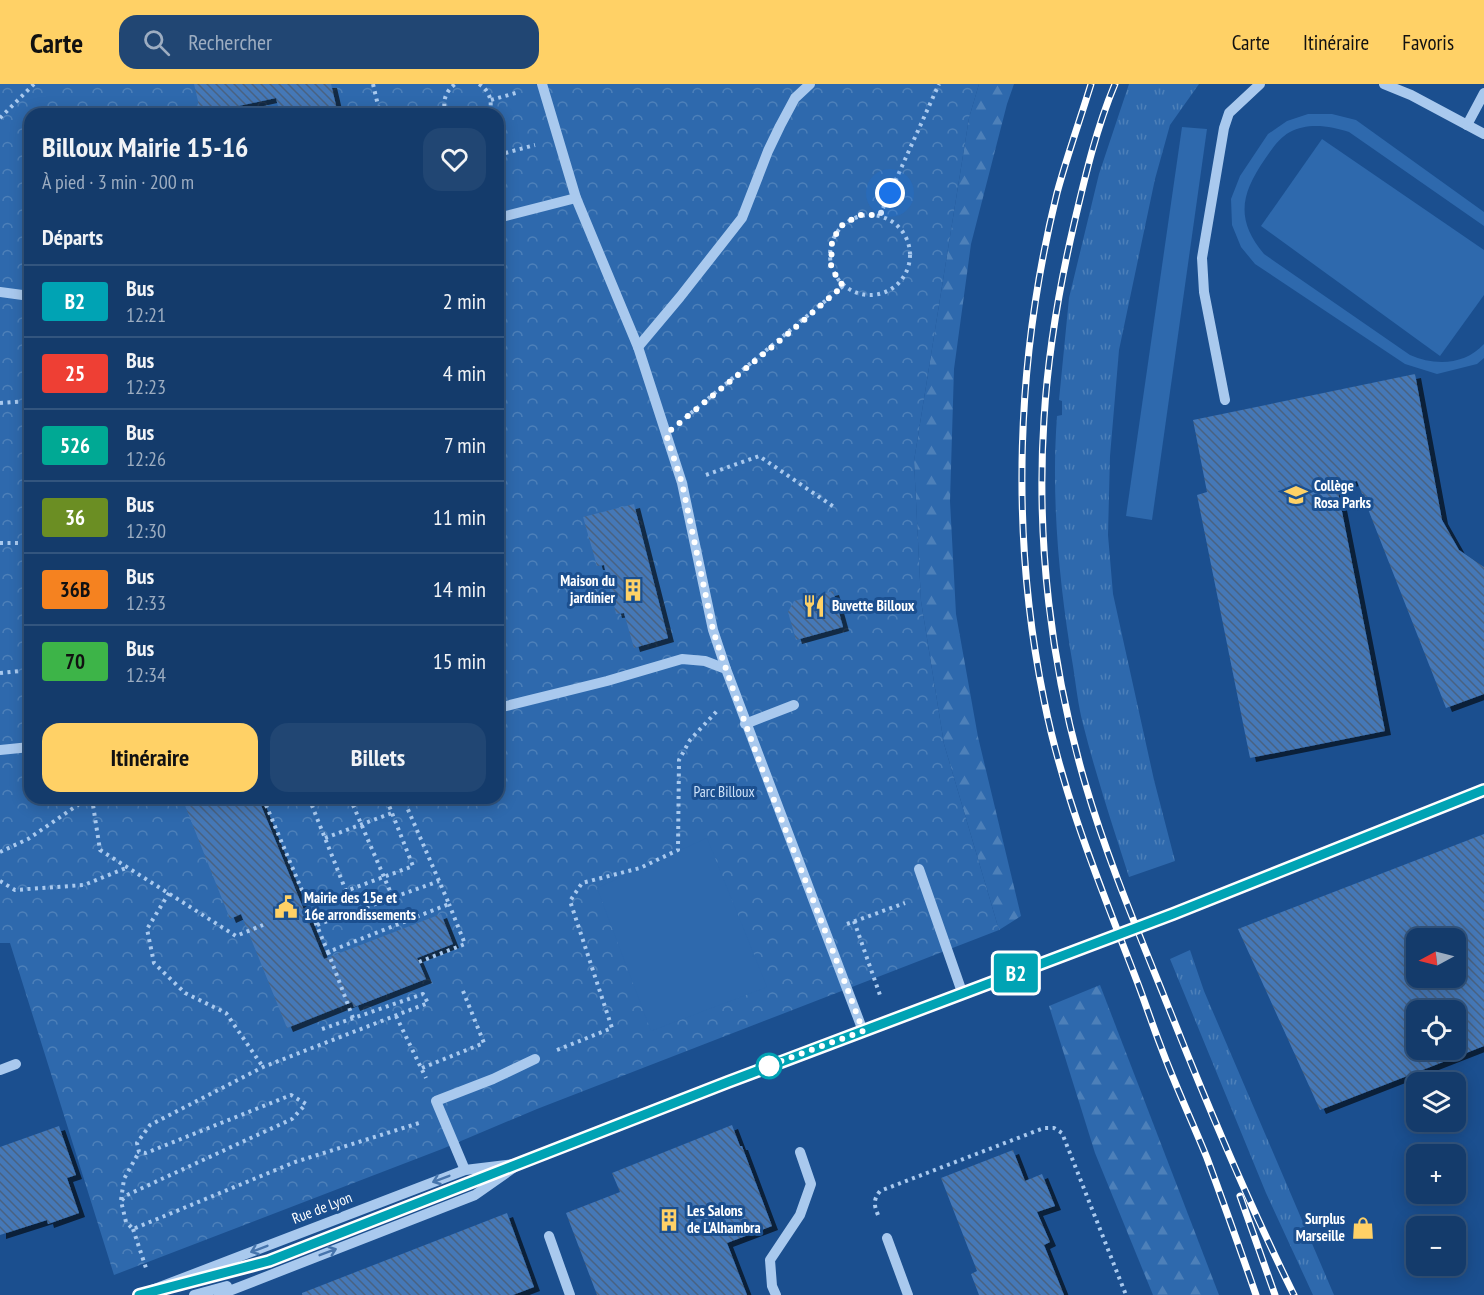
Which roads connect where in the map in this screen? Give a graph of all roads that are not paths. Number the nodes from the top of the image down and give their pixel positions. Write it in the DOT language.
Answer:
graph roads {
  1 [pos="542,84"];
  2 [pos="810,84"];
  3 [pos="1260,84"];
  4 [pos="1384,84"];
  5 [pos="1484,93"];
  6 [pos="1467,125"];
  7 [pos="1484,134"];
  8 [pos="576,198"];
  9 [pos="504,216"];
  10 [pos="0,292"];
  11 [pos="24,295"];
  12 [pos="638,346"];
  13 [pos="1225,400"];
  14 [pos="726,669"];
  15 [pos="794,705"];
  16 [pos="504,707"];
  17 [pos="745,724"];
  18 [pos="24,748"];
  19 [pos="0,750"];
  20 [pos="1484,790"];
  21 [pos="919,869"];
  22 [pos="962,992"];
  23 [pos="863,1031"];
  24 [pos="535,1059"];
  25 [pos="16,1064"];
  26 [pos="0,1070"];
  27 [pos="801,1152"];
  28 [pos="519,1164"];
  29 [pos="465,1170"];
  30 [pos="549,1236"];
  31 [pos="887,1238"];
  32 [pos="274,1273"];
  33 [pos="201,1275"];
  34 [pos="208,1293"];
  35 [pos="139,1295"];
  36 [pos="194,1295"];
  37 [pos="219,1295"];
  38 [pos="570,1295"];
  39 [pos="776,1295"];
  40 [pos="908,1295"];
  1 -- 8 [label="street"];
  2 -- 12 [label="street"];
  3 -- 13 [label="street"];
  4 -- 6 [label="street"];
  5 -- 6 [label="street"];
  6 -- 7 [label="street"];
  8 -- 9 [label="street"];
  8 -- 12 [label="street"];
  10 -- 11 [label="street"];
  12 -- 14 [label="street"];
  14 -- 16 [label="street"];
  14 -- 17 [label="street"];
  15 -- 17 [label="street"];
  17 -- 23 [label="street"];
  18 -- 19 [label="street"];
  20 -- 22 [label="street, Rue de Lyon"];
  21 -- 22 [label="street"];
  22 -- 23 [label="street, Rue de Lyon"];
  23 -- 28 [label="street, Rue de Lyon"];
  24 -- 29 [label="street"];
  25 -- 26 [label="street"];
  27 -- 39 [label="street"];
  28 -- 29 [label="street, Rue de Lyon"];
  32 -- 28 [label="street, Rue de Lyon, one-way"];
  28 -- 33 [label="street"];
  29 -- 33 [label="street, Rue de Lyon, one-way"];
  30 -- 38 [label="street"];
  31 -- 40 [label="street"];
  32 -- 34 [label="street"];
  32 -- 37 [label="street, Rue de Lyon"];
  33 -- 34 [label="street"];
  33 -- 35 [label="street, Rue de Lyon"];
  34 -- 36 [label="street"];
}
